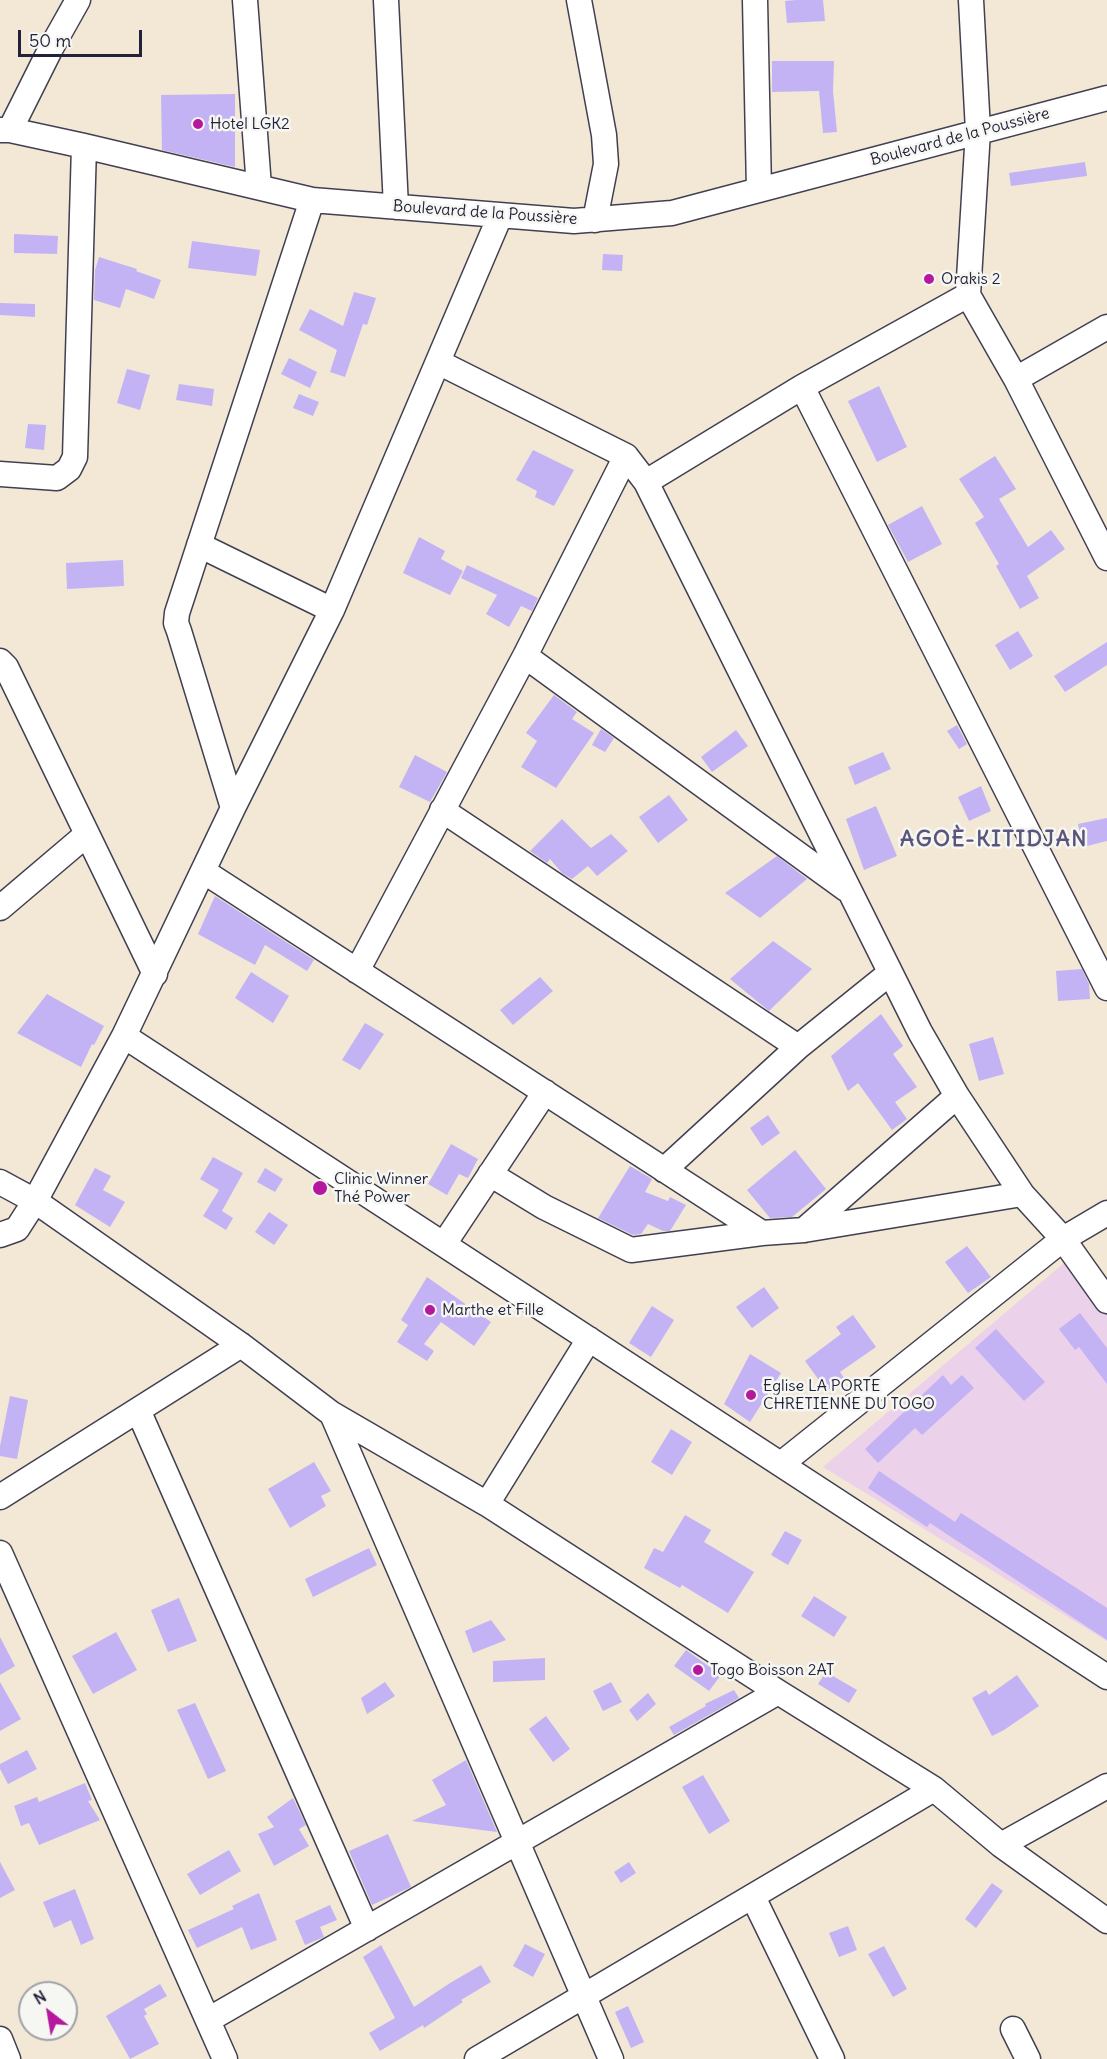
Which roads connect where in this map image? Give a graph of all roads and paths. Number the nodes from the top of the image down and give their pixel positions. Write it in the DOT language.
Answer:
graph roads {
  1 [pos="78,0"];
  2 [pos="245,0"];
  3 [pos="386,0"];
  4 [pos="579,0"];
  5 [pos="755,0"];
  6 [pos="971,0"];
  7 [pos="1107,98"];
  8 [pos="5,130"];
  9 [pos="978,131"];
  10 [pos="84,146"];
  11 [pos="259,187"];
  12 [pos="759,190"];
  13 [pos="312,200"];
  14 [pos="396,207"];
  15 [pos="500,216"];
  16 [pos="596,220"];
  17 [pos="968,295"];
  18 [pos="1107,327"];
  19 [pos="438,362"];
  20 [pos="1016,379"];
  21 [pos="802,387"];
  22 [pos="626,456"];
  23 [pos="0,474"];
  24 [pos="646,482"];
  25 [pos="199,545"];
  26 [pos="1107,558"];
  27 [pos="332,610"];
  28 [pos="525,656"];
  29 [pos="0,661"];
  30 [pos="233,808"];
  31 [pos="442,810"];
  32 [pos="86,836"];
  33 [pos="203,871"];
  34 [pos="851,892"];
  35 [pos="0,908"];
  36 [pos="357,970"];
  37 [pos="890,973"];
  38 [pos="155,974"];
  39 [pos="1104,974"];
  40 [pos="124,1036"];
  41 [pos="798,1047"];
  42 [pos="545,1092"];
  43 [pos="957,1096"];
  44 [pos="664,1170"];
  45 [pos="490,1174"];
  46 [pos="0,1182"];
  47 [pos="1022,1194"];
  48 [pos="34,1201"];
  49 [pos="1107,1213"];
  50 [pos="804,1230"];
  51 [pos="762,1233"];
  52 [pos="0,1235"];
  53 [pos="1063,1239"];
  54 [pos="444,1244"];
  55 [pos="1107,1301"];
  56 [pos="589,1339"];
  57 [pos="241,1345"];
  58 [pos="138,1410"];
  59 [pos="332,1413"];
  60 [pos="781,1464"];
  61 [pos="0,1497"];
  62 [pos="487,1504"];
  63 [pos="0,1553"];
  64 [pos="1107,1677"];
  65 [pos="778,1692"];
  66 [pos="1107,1786"];
  67 [pos="933,1789"];
  68 [pos="517,1842"];
  69 [pos="1001,1845"];
  70 [pos="753,1897"];
  71 [pos="1107,1921"];
  72 [pos="367,1929"];
  73 [pos="584,1997"];
  74 [pos="208,2020"];
  75 [pos="1013,2029"];
  76 [pos="0,2039"];
  77 [pos="8,2059"];
  78 [pos="225,2059"];
  79 [pos="477,2059"];
  80 [pos="611,2059"];
  81 [pos="832,2059"];
  82 [pos="1028,2059"];
  1 -- 8 [label="street"];
  2 -- 11 [label="street"];
  3 -- 14 [label="street"];
  4 -- 16 [label="street"];
  5 -- 12 [label="street"];
  6 -- 9 [label="street"];
  7 -- 9 [label="street, Boulevard de la Poussière"];
  8 -- 10 [label="street, Boulevard de la Poussière"];
  9 -- 12 [label="street, Boulevard de la Poussière"];
  9 -- 17 [label="street"];
  10 -- 11 [label="street, Boulevard de la Poussière"];
  10 -- 23 [label="street"];
  11 -- 13 [label="street, Boulevard de la Poussière"];
  12 -- 16 [label="street, Boulevard de la Poussière"];
  13 -- 14 [label="street, Boulevard de la Poussière"];
  13 -- 25 [label="street"];
  14 -- 15 [label="street, Boulevard de la Poussière"];
  15 -- 16 [label="street, Boulevard de la Poussière"];
  15 -- 19 [label="street"];
  17 -- 20 [label="street"];
  17 -- 21 [label="street"];
  18 -- 20 [label="street"];
  19 -- 22 [label="street"];
  19 -- 27 [label="street"];
  20 -- 26 [label="street"];
  21 -- 24 [label="street"];
  21 -- 39 [label="street"];
  22 -- 24 [label="street"];
  22 -- 28 [label="street"];
  24 -- 34 [label="street"];
  25 -- 27 [label="street"];
  25 -- 30 [label="street"];
  27 -- 30 [label="street"];
  28 -- 31 [label="street"];
  28 -- 34 [label="street"];
  29 -- 32 [label="street"];
  30 -- 33 [label="street"];
  31 -- 36 [label="street"];
  31 -- 41 [label="street"];
  32 -- 35 [label="street"];
  32 -- 38 [label="street"];
  33 -- 36 [label="street"];
  33 -- 38 [label="street"];
  34 -- 37 [label="street"];
  36 -- 42 [label="street"];
  37 -- 41 [label="street"];
  37 -- 43 [label="street"];
  38 -- 40 [label="street"];
  40 -- 48 [label="street"];
  40 -- 54 [label="street"];
  41 -- 44 [label="street"];
  42 -- 44 [label="street"];
  42 -- 45 [label="street"];
  43 -- 47 [label="street"];
  43 -- 50 [label="street"];
  44 -- 51 [label="street"];
  45 -- 51 [label="street"];
  45 -- 54 [label="street"];
  46 -- 48 [label="street"];
  47 -- 50 [label="street"];
  47 -- 53 [label="street"];
  48 -- 52 [label="street"];
  48 -- 57 [label="street"];
  49 -- 53 [label="street"];
  50 -- 51 [label="street"];
  53 -- 55 [label="street"];
  53 -- 60 [label="street"];
  54 -- 56 [label="street"];
  56 -- 60 [label="street"];
  56 -- 62 [label="street"];
  57 -- 58 [label="street"];
  57 -- 59 [label="street"];
  58 -- 61 [label="street"];
  58 -- 72 [label="street"];
  59 -- 62 [label="street"];
  59 -- 68 [label="street"];
  60 -- 64 [label="street"];
  62 -- 65 [label="street"];
  63 -- 74 [label="street"];
  65 -- 67 [label="street"];
  65 -- 68 [label="street"];
  66 -- 69 [label="street"];
  67 -- 69 [label="street"];
  67 -- 70 [label="street"];
  68 -- 72 [label="street"];
  68 -- 73 [label="street"];
  69 -- 71 [label="street"];
  70 -- 73 [label="street"];
  70 -- 81 [label="street"];
  72 -- 74 [label="street"];
  73 -- 79 [label="street"];
  73 -- 80 [label="street"];
  74 -- 78 [label="street"];
  75 -- 82 [label="street"];
  76 -- 77 [label="street"];
}
